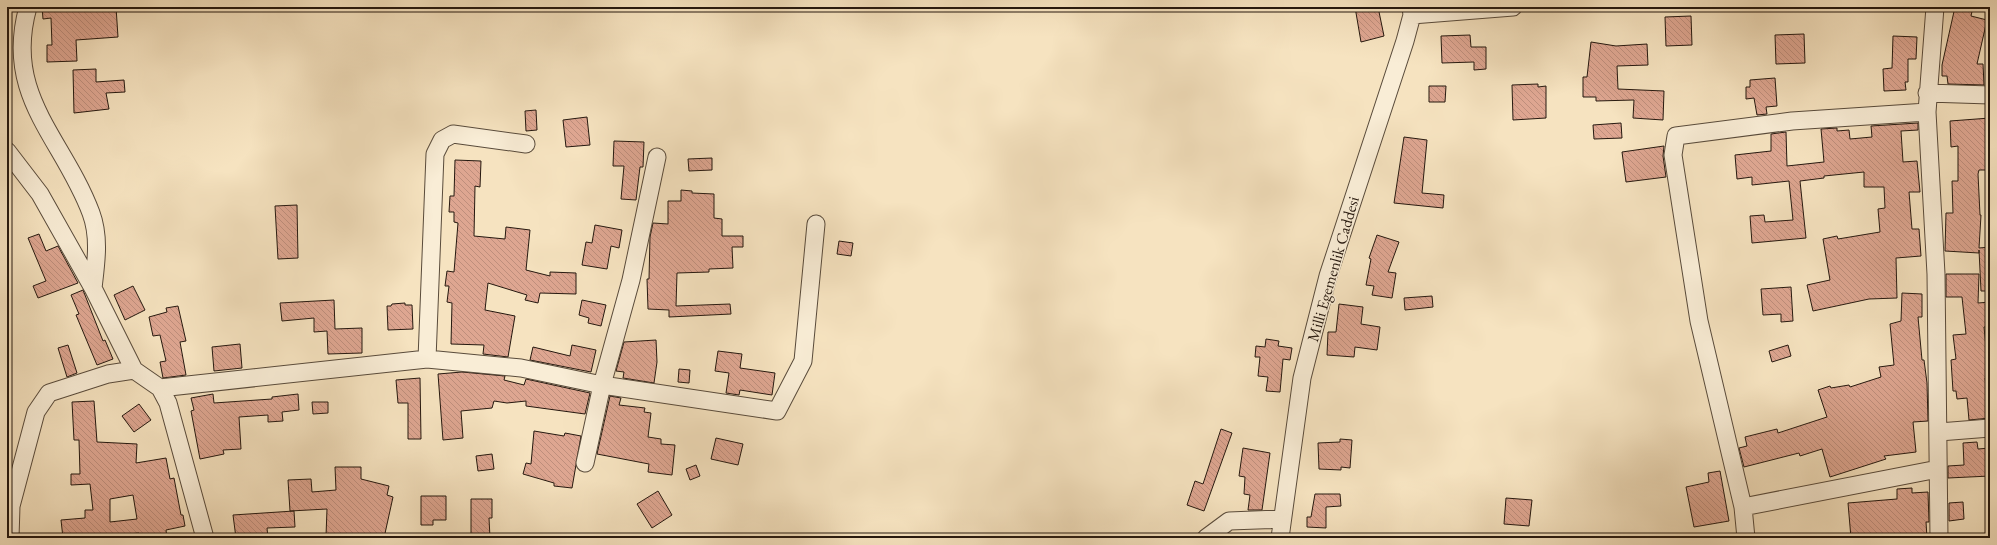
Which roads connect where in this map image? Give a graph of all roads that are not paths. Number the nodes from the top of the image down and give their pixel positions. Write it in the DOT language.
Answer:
graph roads {
  1 [pos="28,7"];
  2 [pos="1513,7"];
  3 [pos="1935,7"];
  4 [pos="1411,11"];
  5 [pos="1927,93"];
  6 [pos="1990,95"];
  7 [pos="1927,112"];
  8 [pos="526,144"];
  9 [pos="7,151"];
  10 [pos="657,156"];
  11 [pos="816,224"];
  12 [pos="93,288"];
  13 [pos="427,359"];
  14 [pos="134,370"];
  15 [pos="602,385"];
  16 [pos="160,388"];
  17 [pos="1990,428"];
  18 [pos="1939,432"];
  19 [pos="585,463"];
  20 [pos="1938,469"];
  21 [pos="1743,507"];
  22 [pos="1282,519"];
  23 [pos="10,538"];
  24 [pos="205,538"];
  25 [pos="1206,538"];
  26 [pos="1280,538"];
  27 [pos="1746,538"];
  28 [pos="1939,538"];
  1 -- 12 [label="street"];
  2 -- 4 [label="street"];
  3 -- 5 [label="street"];
  4 -- 22 [label="street, Milli Egemenlik Caddesi"];
  5 -- 6 [label="street"];
  5 -- 7 [label="street"];
  7 -- 18 [label="street"];
  7 -- 21 [label="street"];
  8 -- 13 [label="street"];
  9 -- 12 [label="street"];
  10 -- 15 [label="street"];
  11 -- 15 [label="street"];
  12 -- 14 [label="street"];
  13 -- 15 [label="street"];
  13 -- 16 [label="street"];
  14 -- 16 [label="street"];
  14 -- 23 [label="street"];
  15 -- 19 [label="street"];
  16 -- 24 [label="street"];
  17 -- 18 [label="street"];
  18 -- 20 [label="street"];
  20 -- 21 [label="street"];
  20 -- 28 [label="street"];
  21 -- 27 [label="street"];
  22 -- 25 [label="street"];
  22 -- 26 [label="street, Milli Egemenlik Caddesi"];
}
